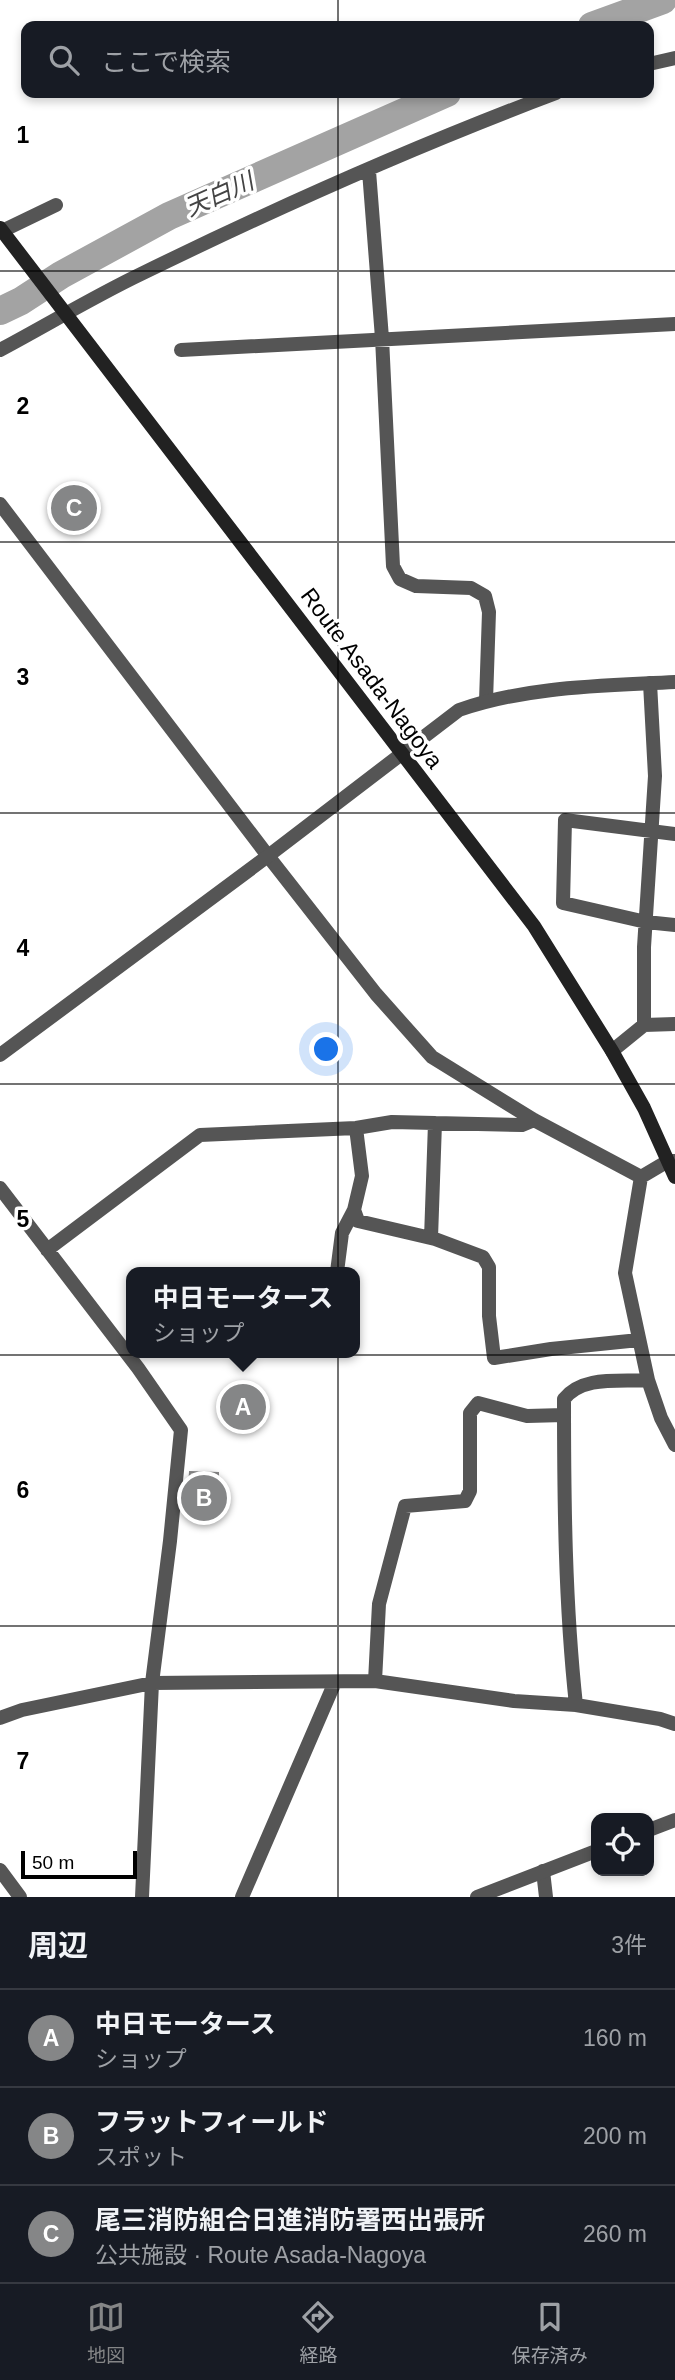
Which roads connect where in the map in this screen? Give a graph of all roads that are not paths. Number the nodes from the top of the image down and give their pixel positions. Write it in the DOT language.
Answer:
graph roads {
  1 [pos="675,58"];
  2 [pos="654,63"];
  3 [pos="542,98"];
  4 [pos="369,171"];
  5 [pos="56,205"];
  6 [pos="1,230"];
  7 [pos="66,315"];
  8 [pos="675,324"];
  9 [pos="382,338"];
  10 [pos="0,350"];
  11 [pos="181,350"];
  12 [pos="0,503"];
  13 [pos="675,682"];
  14 [pos="650,683"];
  15 [pos="486,701"];
  16 [pos="401,754"];
  17 [pos="651,832"];
  18 [pos="675,834"];
  19 [pos="268,856"];
  20 [pos="646,922"];
  21 [pos="675,925"];
  22 [pos="675,1024"];
  23 [pos="644,1025"];
  24 [pos="612,1051"];
  25 [pos="0,1055"];
  26 [pos="534,1120"];
  27 [pos="435,1123"];
  28 [pos="356,1128"];
  29 [pos="672,1161"];
  30 [pos="641,1177"];
  31 [pos="675,1177"];
  32 [pos="0,1188"];
  33 [pos="354,1210"];
  34 [pos="431,1238"];
  35 [pos="47,1250"];
  36 [pos="338,1267"];
  37 [pos="639,1340"];
  38 [pos="126,1352"];
  39 [pos="130,1358"];
  40 [pos="648,1380"];
  41 [pos="564,1415"];
  42 [pos="675,1445"];
  43 [pos="375,1681"];
  44 [pos="335,1682"];
  45 [pos="152,1683"];
  46 [pos="576,1705"];
  47 [pos="0,1718"];
  48 [pos="675,1724"];
  49 [pos="675,1820"];
  50 [pos="654,1828"];
  51 [pos="591,1853"];
  52 [pos="0,1870"];
  53 [pos="543,1871"];
  54 [pos="20,1897"];
  55 [pos="142,1897"];
  56 [pos="242,1897"];
  57 [pos="477,1897"];
  58 [pos="546,1897"];
  1 -- 2 [label="street"];
  3 -- 4 [label="street"];
  4 -- 7 [label="street"];
  4 -- 9 [label="street"];
  5 -- 6 [label="street"];
  6 -- 7 [label="main road, Route Asada-Nagoya"];
  7 -- 10 [label="street"];
  7 -- 16 [label="main road, Route Asada-Nagoya"];
  8 -- 9 [label="street"];
  9 -- 11 [label="street"];
  9 -- 15 [label="street"];
  12 -- 19 [label="street"];
  13 -- 14 [label="street"];
  14 -- 15 [label="street"];
  14 -- 17 [label="street"];
  15 -- 16 [label="street"];
  16 -- 19 [label="street"];
  16 -- 24 [label="main road, Route Asada-Nagoya"];
  17 -- 18 [label="street"];
  17 -- 20 [label="street"];
  17 -- 20 [label="street"];
  19 -- 25 [label="street"];
  19 -- 26 [label="street"];
  20 -- 21 [label="street"];
  20 -- 23 [label="street"];
  22 -- 23 [label="street"];
  23 -- 24 [label="street"];
  24 -- 29 [label="main road, Route Asada-Nagoya"];
  26 -- 27 [label="street"];
  26 -- 30 [label="street"];
  27 -- 28 [label="street"];
  27 -- 34 [label="street"];
  28 -- 33 [label="street"];
  28 -- 35 [label="street"];
  29 -- 30 [label="street"];
  29 -- 31 [label="main road, Route Asada-Nagoya"];
  30 -- 37 [label="street"];
  32 -- 35 [label="street"];
  33 -- 34 [label="street"];
  33 -- 36 [label="street"];
  34 -- 37 [label="street"];
  35 -- 38 [label="street"];
  37 -- 40 [label="street"];
  39 -- 45 [label="street"];
  40 -- 41 [label="street"];
  40 -- 42 [label="street"];
  41 -- 43 [label="street"];
  41 -- 46 [label="street"];
  43 -- 44 [label="street"];
  43 -- 46 [label="street"];
  44 -- 45 [label="street"];
  44 -- 56 [label="street"];
  45 -- 47 [label="street"];
  45 -- 55 [label="street"];
  46 -- 48 [label="street"];
  49 -- 50 [label="street"];
  51 -- 53 [label="street"];
  52 -- 54 [label="street"];
  53 -- 57 [label="street"];
  53 -- 58 [label="street"];
}
